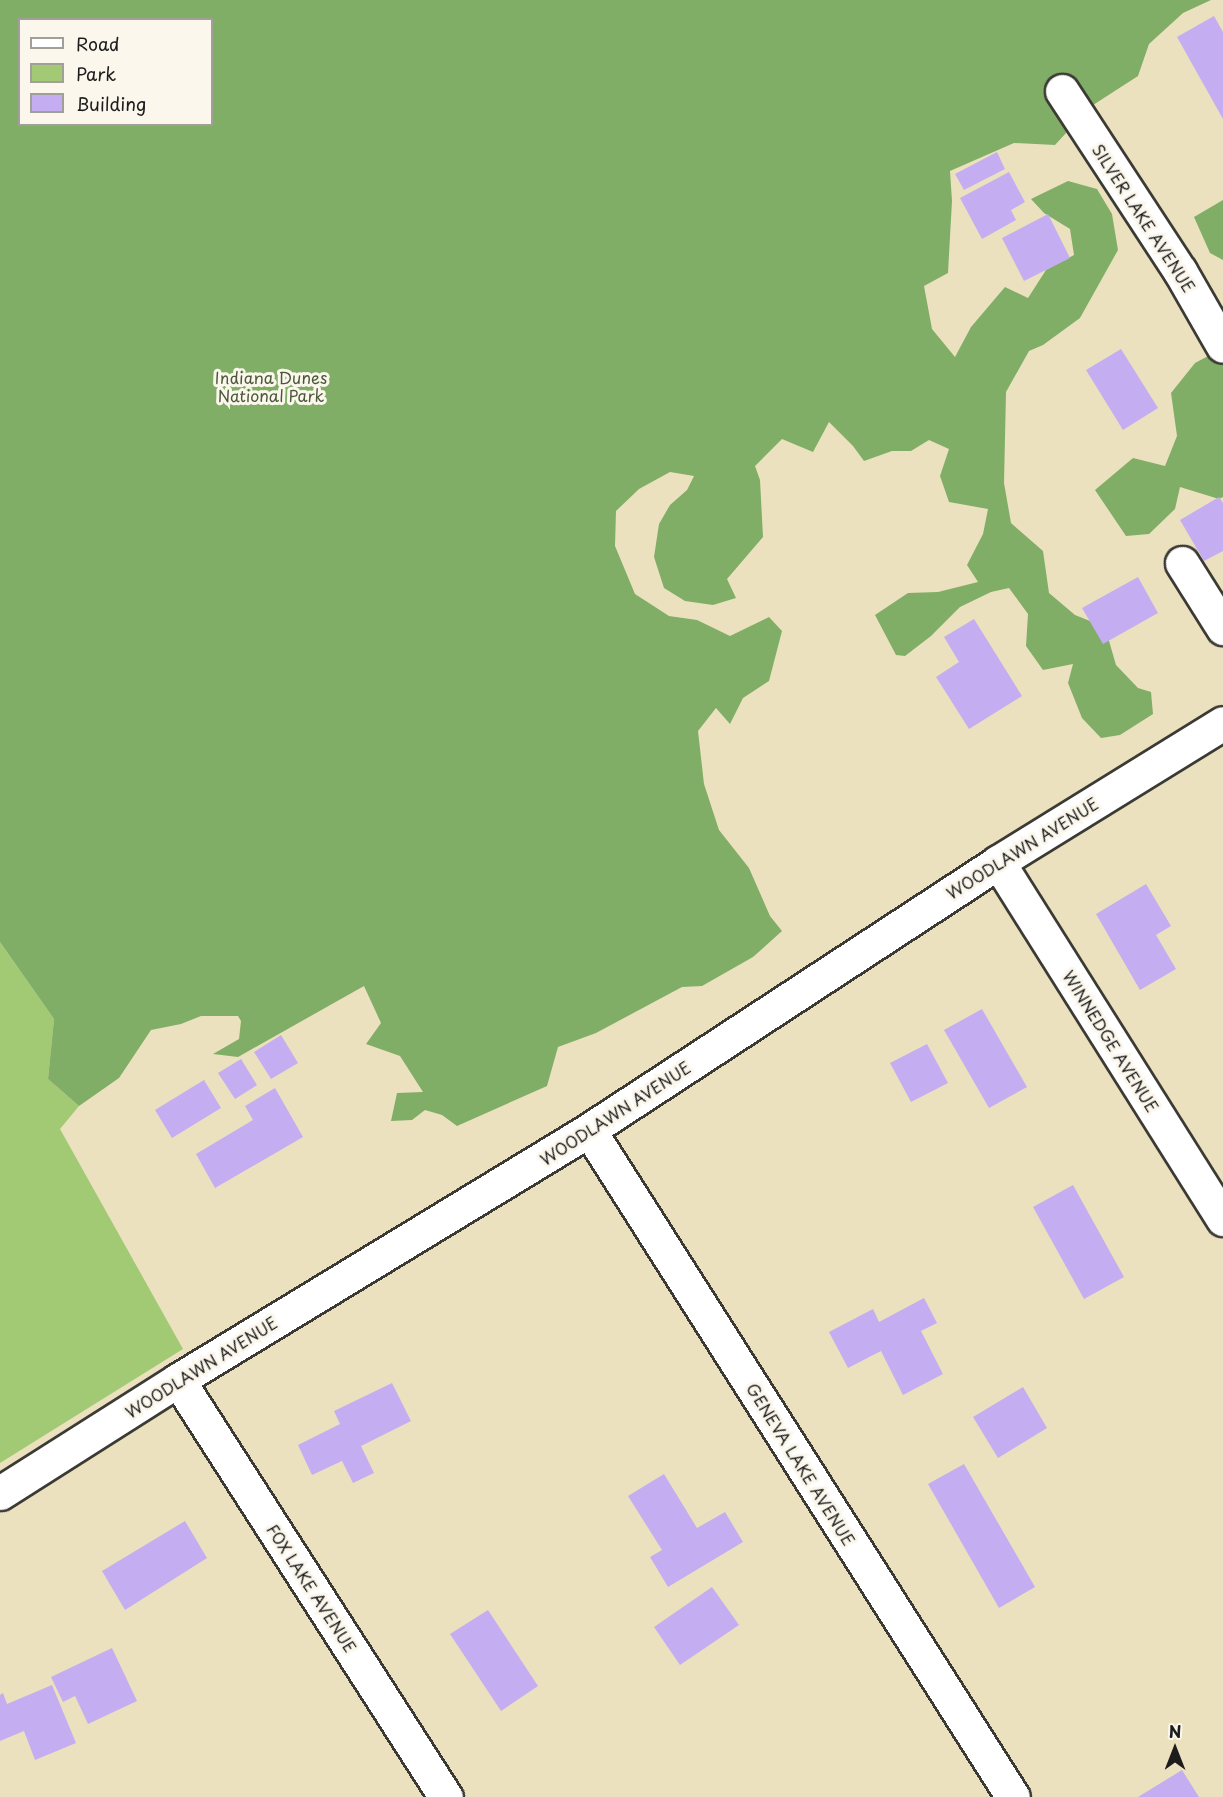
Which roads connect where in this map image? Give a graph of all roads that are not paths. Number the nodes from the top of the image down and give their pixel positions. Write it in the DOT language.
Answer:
graph roads {
  1 [pos="1062,91"];
  2 [pos="1223,346"];
  3 [pos="1182,563"];
  4 [pos="1223,628"];
  5 [pos="1223,723"];
  6 [pos="998,862"];
  7 [pos="589,1130"];
  8 [pos="1223,1219"];
  9 [pos="178,1380"];
  10 [pos="0,1493"];
  11 [pos="446,1797"];
  12 [pos="1013,1797"];
  1 -- 2 [label="street, SILVER LAKE AVENUE"];
  3 -- 4 [label="street"];
  5 -- 6 [label="street, WOODLAWN AVENUE"];
  6 -- 7 [label="street, WOODLAWN AVENUE"];
  6 -- 8 [label="street, WINNEDGE AVENUE"];
  7 -- 9 [label="street, WOODLAWN AVENUE"];
  7 -- 12 [label="street, GENEVA LAKE AVENUE"];
  9 -- 10 [label="street, WOODLAWN AVENUE"];
  9 -- 11 [label="street, FOX LAKE AVENUE"];
}
